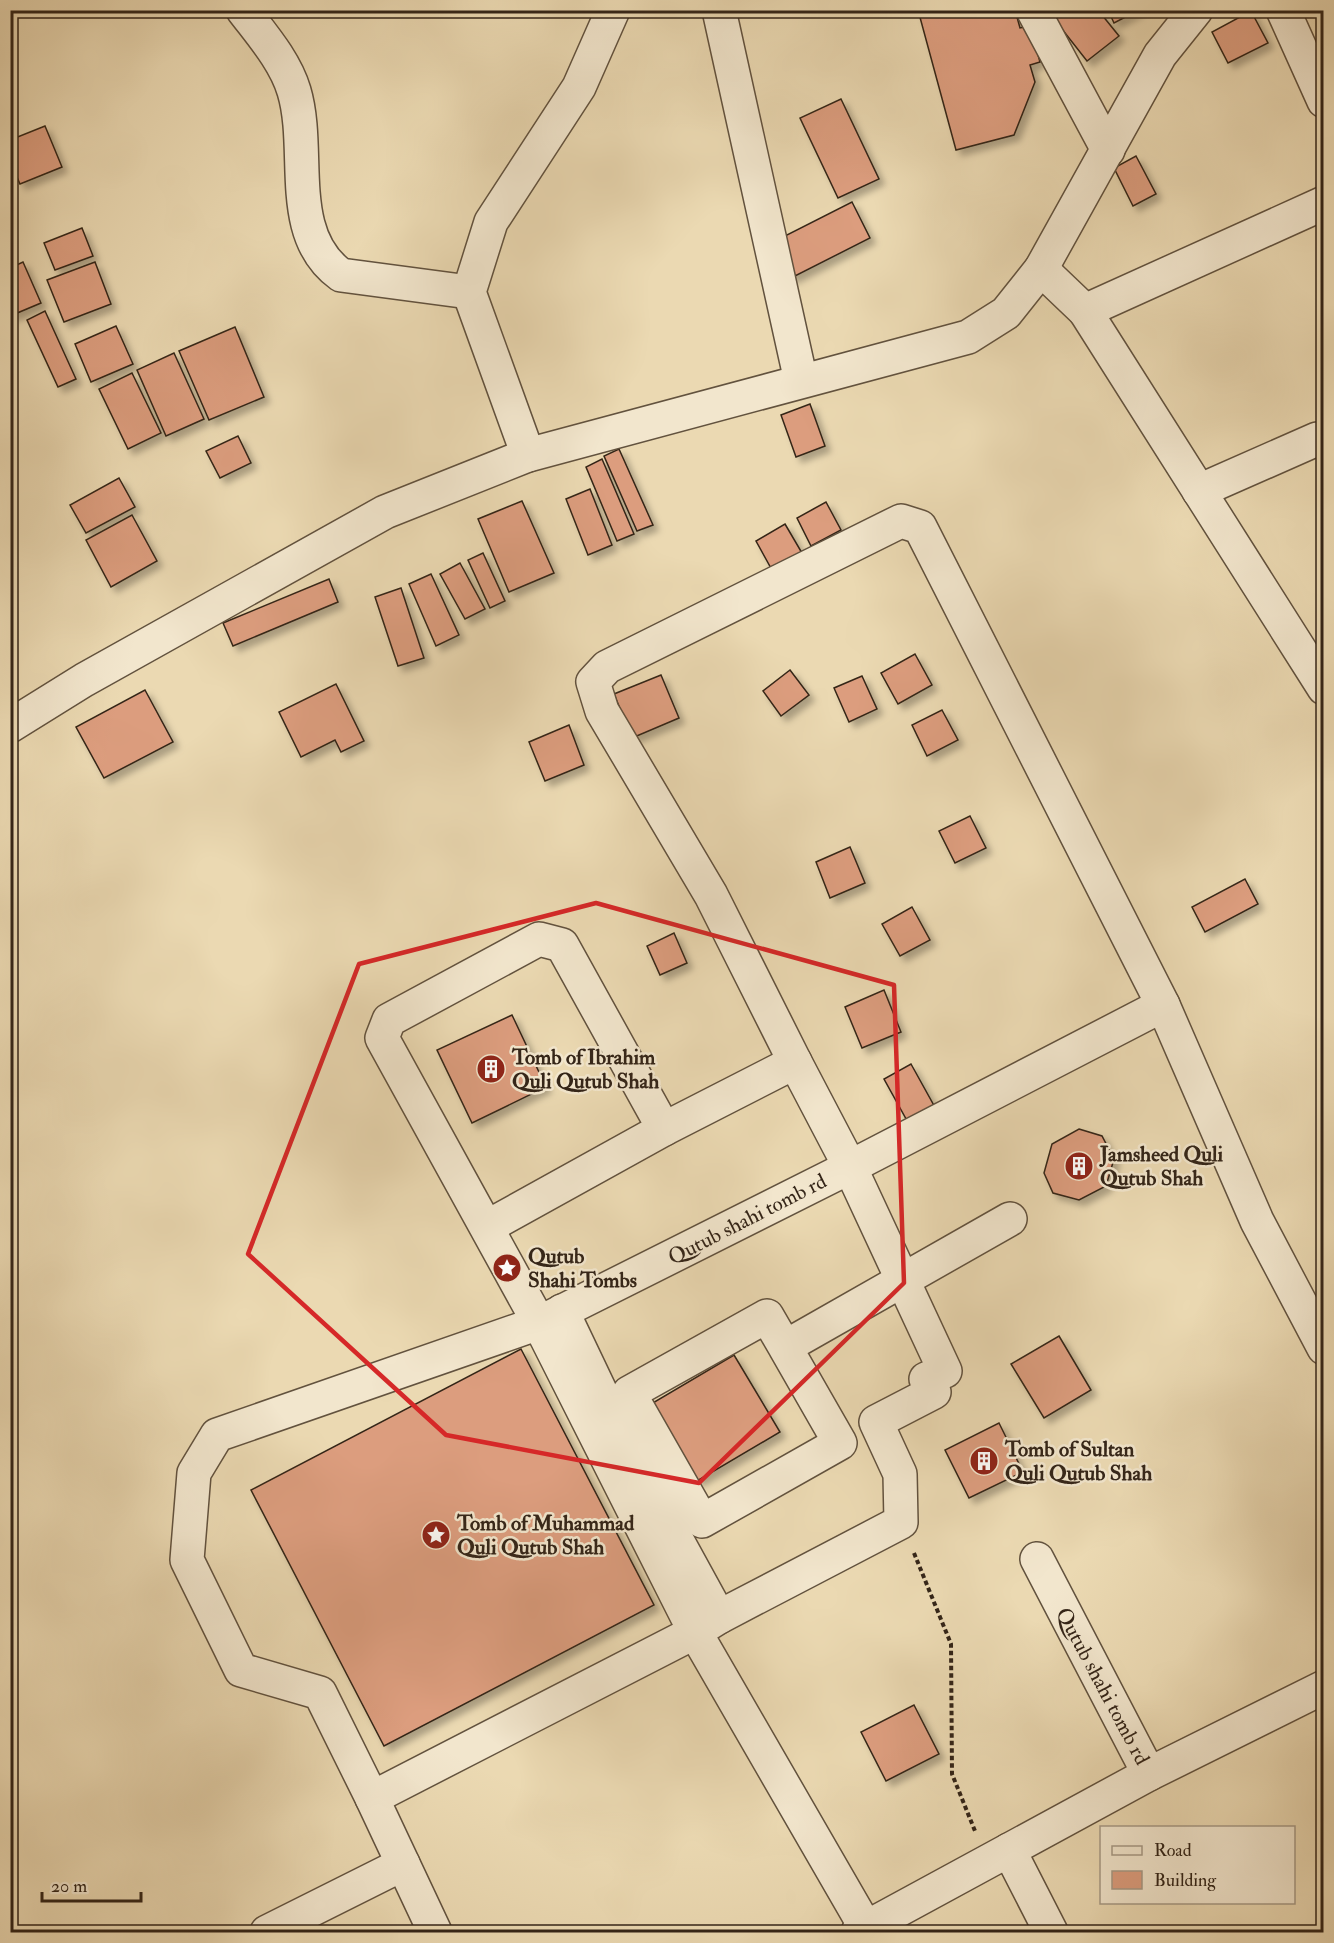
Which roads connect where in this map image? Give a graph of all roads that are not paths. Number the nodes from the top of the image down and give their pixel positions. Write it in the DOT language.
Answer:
graph roads {
  1 [pos="243,10"];
  2 [pos="613,10"];
  3 [pos="719,10"];
  4 [pos="1033,10"];
  5 [pos="1196,10"];
  6 [pos="1283,10"];
  7 [pos="1323,101"];
  8 [pos="1108,150"];
  9 [pos="1323,203"];
  10 [pos="1041,269"];
  11 [pos="469,292"];
  12 [pos="1085,311"];
  13 [pos="801,381"];
  14 [pos="1317,439"];
  15 [pos="528,455"];
  16 [pos="1199,490"];
  17 [pos="1323,688"];
  18 [pos="10,726"];
  19 [pos="1163,1005"];
  20 [pos="795,1062"];
  21 [pos="664,1129"];
  22 [pos="850,1167"];
  23 [pos="1010,1220"];
  24 [pos="487,1227"];
  25 [pos="903,1280"];
  26 [pos="550,1317"];
  27 [pos="785,1347"];
  28 [pos="1323,1348"];
  29 [pos="646,1453"];
  30 [pos="1037,1559"];
  31 [pos="707,1624"];
  32 [pos="1323,1687"];
  33 [pos="1149,1774"];
  34 [pos="372,1798"];
  35 [pos="999,1856"];
  36 [pos="403,1864"];
  37 [pos="862,1930"];
  38 [pos="267,1932"];
  39 [pos="435,1932"];
  40 [pos="1051,1932"];
  1 -- 11 [label="street"];
  2 -- 11 [label="street"];
  3 -- 13 [label="street"];
  4 -- 8 [label="street"];
  5 -- 8 [label="street"];
  6 -- 7 [label="street"];
  8 -- 10 [label="street"];
  9 -- 12 [label="street"];
  10 -- 12 [label="street"];
  10 -- 13 [label="street"];
  11 -- 15 [label="street"];
  12 -- 16 [label="street"];
  13 -- 15 [label="street"];
  14 -- 16 [label="street"];
  15 -- 18 [label="street"];
  16 -- 17 [label="street"];
  19 -- 20 [label="street"];
  19 -- 22 [label="street, Qutub shahi tomb rd"];
  19 -- 28 [label="street"];
  20 -- 21 [label="street"];
  20 -- 22 [label="street"];
  21 -- 24 [label="street"];
  21 -- 24 [label="street"];
  22 -- 25 [label="street"];
  22 -- 26 [label="street, Qutub shahi tomb rd"];
  23 -- 25 [label="street"];
  24 -- 26 [label="street"];
  25 -- 27 [label="street"];
  25 -- 31 [label="street"];
  26 -- 29 [label="street"];
  26 -- 31 [label="street"];
  26 -- 34 [label="street, Qutub shahi tomb rd"];
  27 -- 29 [label="street"];
  27 -- 29 [label="street"];
  29 -- 31 [label="street"];
  30 -- 33 [label="street, Qutub shahi tomb rd"];
  31 -- 34 [label="street"];
  31 -- 37 [label="street"];
  32 -- 33 [label="street"];
  33 -- 35 [label="street, Qutub shahi tomb rd"];
  34 -- 36 [label="street, Qutub shahi tomb rd"];
  35 -- 37 [label="street, Qutub shahi tomb rd"];
  35 -- 40 [label="street"];
  36 -- 38 [label="street"];
  36 -- 39 [label="street, Qutub shahi tomb rd"];
}
